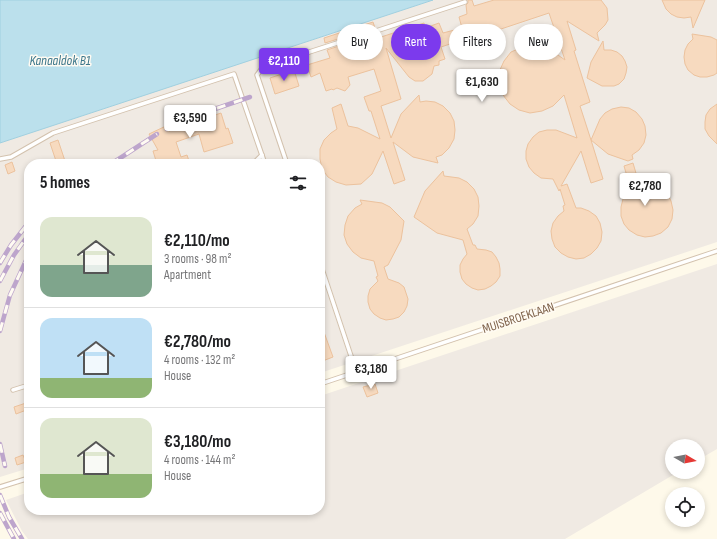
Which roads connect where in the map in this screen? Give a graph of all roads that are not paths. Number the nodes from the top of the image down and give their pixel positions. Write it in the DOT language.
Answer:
graph roads {
  1 [pos="465,2"];
  2 [pos="383,29"];
  3 [pos="337,43"];
  4 [pos="262,155"];
  5 [pos="0,159"];
  6 [pos="258,159"];
  7 [pos="263,159"];
  8 [pos="285,159"];
  9 [pos="717,251"];
  10 [pos="325,278"];
  11 [pos="356,371"];
  12 [pos="325,382"];
  13 [pos="24,387"];
  14 [pos="13,390"];
  15 [pos="24,480"];
  16 [pos="0,487"];
  1 -- 2 [label="lane"];
  3 -- 8 [label="lane"];
  4 -- 5 [label="lane"];
  4 -- 6 [label="lane"];
  4 -- 7 [label="lane"];
  9 -- 11 [label="lane, MUISBROEKLAAN"];
  10 -- 11 [label="lane"];
  11 -- 12 [label="lane, MUISBROEKLAAN"];
  13 -- 14 [label="lane"];
  15 -- 16 [label="lane"];
}
